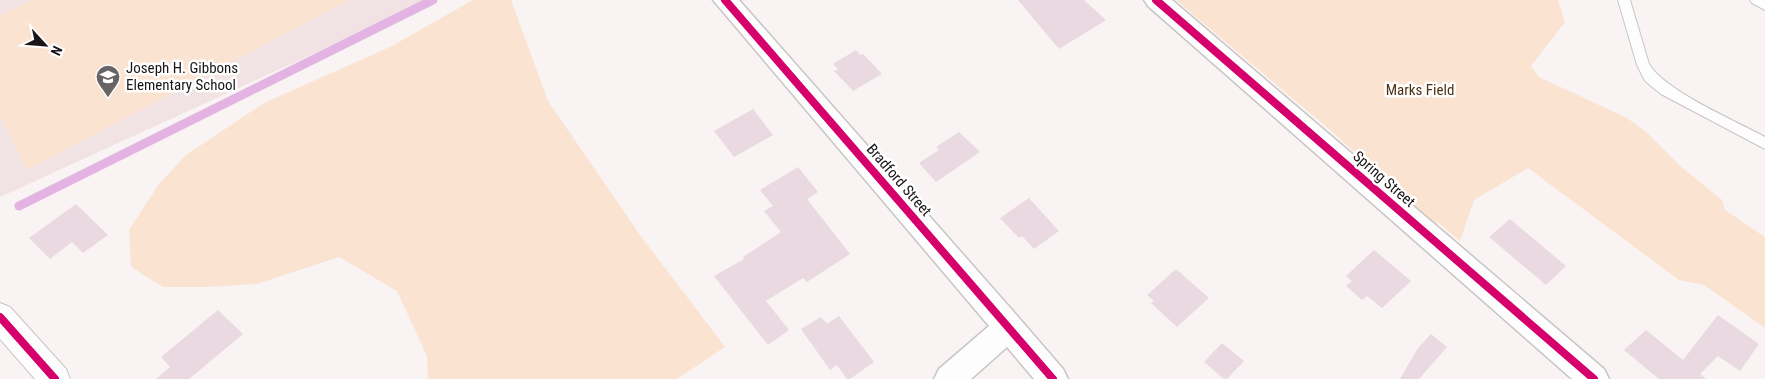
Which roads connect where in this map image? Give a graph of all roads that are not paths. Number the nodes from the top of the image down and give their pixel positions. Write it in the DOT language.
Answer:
graph roads {
  1 [pos="1156,0"];
  2 [pos="1624,0"];
  3 [pos="1756,0"];
  4 [pos="733,2"];
  5 [pos="1765,5"];
  6 [pos="1765,143"];
  7 [pos="0,317"];
  8 [pos="1009,327"];
  9 [pos="55,379"];
  10 [pos="949,379"];
  11 [pos="1053,379"];
  12 [pos="1594,379"];
  1 -- 12 [label="street, Spring Street"];
  2 -- 6 [label="lane"];
  3 -- 5 [label="lane"];
  4 -- 8 [label="street, Bradford Street"];
  7 -- 9 [label="street"];
  8 -- 10 [label="street"];
  8 -- 11 [label="street, Bradford Street"];
}
